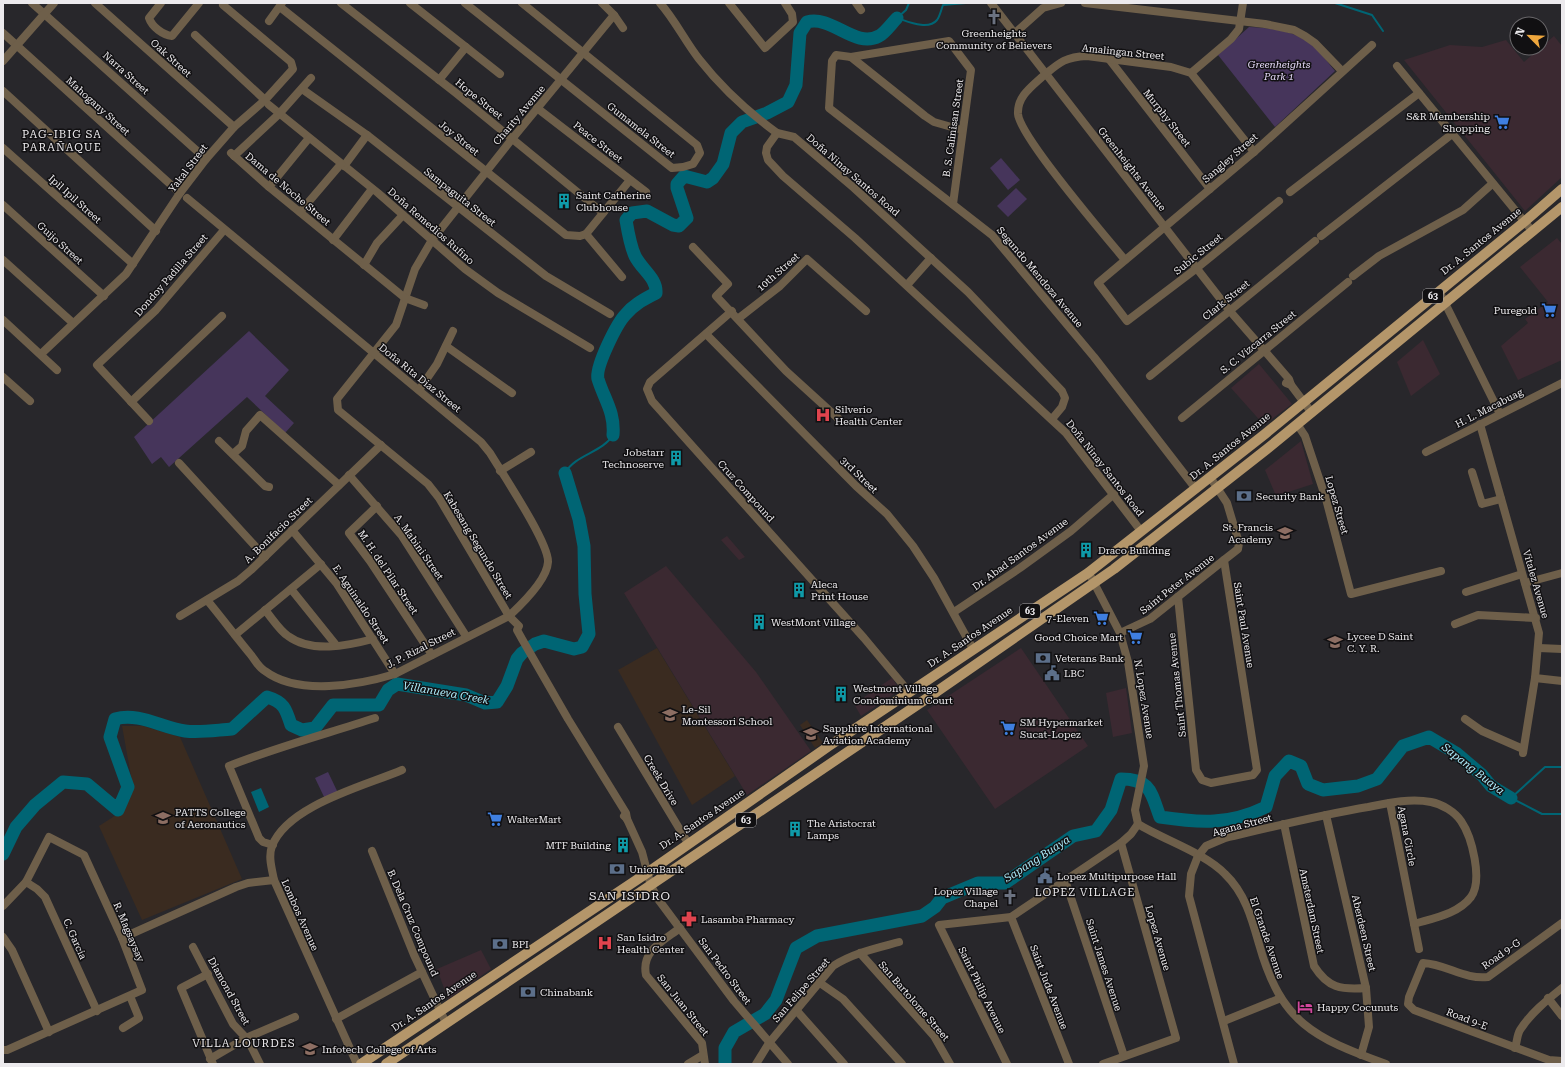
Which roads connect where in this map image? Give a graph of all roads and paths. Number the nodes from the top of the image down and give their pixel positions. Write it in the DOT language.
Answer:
graph roads {
  1 [pos="32,3"];
  2 [pos="54,3"];
  3 [pos="95,3"];
  4 [pos="161,3"];
  5 [pos="199,3"];
  6 [pos="341,3"];
  7 [pos="410,3"];
  8 [pos="465,3"];
  9 [pos="522,3"];
  10 [pos="602,3"];
  11 [pos="660,3"];
  12 [pos="729,3"];
  13 [pos="785,3"];
  14 [pos="856,3"];
  15 [pos="991,3"];
  16 [pos="1061,3"];
  17 [pos="1085,3"];
  18 [pos="1243,3"];
  19 [pos="223,5"];
  20 [pos="281,5"];
  21 [pos="861,10"];
  22 [pos="44,14"];
  23 [pos="614,15"];
  24 [pos="268,21"];
  25 [pos="1241,22"];
  26 [pos="623,28"];
  27 [pos="3,33"];
  28 [pos="1015,33"];
  29 [pos="195,35"];
  30 [pos="17,45"];
  31 [pos="1372,45"];
  32 [pos="466,47"];
  33 [pos="583,52"];
  34 [pos="851,57"];
  35 [pos="1109,59"];
  36 [pos="3,61"];
  37 [pos="1397,66"];
  38 [pos="1342,71"];
  39 [pos="1191,73"];
  40 [pos="500,74"];
  41 [pos="1045,75"];
  42 [pos="311,78"];
  43 [pos="439,80"];
  44 [pos="561,80"];
  45 [pos="302,89"];
  46 [pos="3,90"];
  47 [pos="1419,93"];
  48 [pos="267,102"];
  49 [pos="537,108"];
  50 [pos="279,114"];
  51 [pos="234,127"];
  52 [pos="962,130"];
  53 [pos="777,133"];
  54 [pos="1452,134"];
  55 [pos="367,136"];
  56 [pos="309,138"];
  57 [pos="512,139"];
  58 [pos="3,148"];
  59 [pos="1254,152"];
  60 [pos="206,158"];
  61 [pos="342,165"];
  62 [pos="486,172"];
  63 [pos="630,180"];
  64 [pos="1492,184"];
  65 [pos="269,187"];
  66 [pos="372,188"];
  67 [pos="1210,189"];
  68 [pos="1562,189"];
  69 [pos="646,192"];
  70 [pos="1290,192"];
  71 [pos="180,193"];
  72 [pos="187,198"];
  73 [pos="1279,201"];
  74 [pos="953,204"];
  75 [pos="3,205"];
  76 [pos="458,207"];
  77 [pos="1562,207"];
  78 [pos="300,212"];
  79 [pos="603,213"];
  80 [pos="403,215"];
  81 [pos="1524,222"];
  82 [pos="1165,227"];
  83 [pos="224,230"];
  84 [pos="156,231"];
  85 [pos="1532,232"];
  86 [pos="586,234"];
  87 [pos="332,240"];
  88 [pos="432,240"];
  89 [pos="693,247"];
  90 [pos="931,258"];
  91 [pos="3,260"];
  92 [pos="1125,260"];
  93 [pos="133,264"];
  94 [pos="364,265"];
  95 [pos="1197,268"];
  96 [pos="1353,276"];
  97 [pos="622,277"];
  98 [pos="1348,282"];
  99 [pos="907,285"];
  100 [pos="1439,291"];
  101 [pos="104,296"];
  102 [pos="405,298"];
  103 [pos="1446,304"];
  104 [pos="424,305"];
  105 [pos="1229,310"];
  106 [pos="732,311"];
  107 [pos="866,312"];
  108 [pos="610,314"];
  109 [pos="222,316"];
  110 [pos="739,318"];
  111 [pos="3,320"];
  112 [pos="1127,321"];
  113 [pos="73,323"];
  114 [pos="453,331"];
  115 [pos="706,334"];
  116 [pos="446,346"];
  117 [pos="590,348"];
  118 [pos="1262,349"];
  119 [pos="374,353"];
  120 [pos="41,354"];
  121 [pos="57,370"];
  122 [pos="1150,376"];
  123 [pos="3,377"];
  124 [pos="1562,383"];
  125 [pos="419,390"];
  126 [pos="512,394"];
  127 [pos="30,401"];
  128 [pos="131,402"];
  129 [pos="1304,402"];
  130 [pos="1312,413"];
  131 [pos="1500,414"];
  132 [pos="1182,418"];
  133 [pos="1052,419"];
  134 [pos="149,421"];
  135 [pos="841,421"];
  136 [pos="1297,424"];
  137 [pos="1480,424"];
  138 [pos="219,441"];
  139 [pos="381,445"];
  140 [pos="531,452"];
  141 [pos="1426,452"];
  142 [pos="233,454"];
  143 [pos="179,463"];
  144 [pos="500,471"];
  145 [pos="1472,472"];
  146 [pos="349,475"];
  147 [pos="1210,477"];
  148 [pos="339,485"];
  149 [pos="269,487"];
  150 [pos="1218,488"];
  151 [pos="1196,489"];
  152 [pos="1114,494"];
  153 [pos="1501,499"];
  154 [pos="377,506"];
  155 [pos="292,530"];
  156 [pos="1141,531"];
  157 [pos="265,557"];
  158 [pos="1224,560"];
  159 [pos="321,564"];
  160 [pos="1441,571"];
  161 [pos="1088,572"];
  162 [pos="1562,573"];
  163 [pos="1522,574"];
  164 [pos="1095,582"];
  165 [pos="1525,583"];
  166 [pos="291,588"];
  167 [pos="1466,592"];
  168 [pos="1178,597"];
  169 [pos="207,600"];
  170 [pos="266,610"];
  171 [pos="954,612"];
  172 [pos="180,616"];
  173 [pos="1536,618"];
  174 [pos="511,619"];
  175 [pos="1455,624"];
  176 [pos="1120,633"];
  177 [pos="234,635"];
  178 [pos="466,636"];
  179 [pos="373,639"];
  180 [pos="336,646"];
  181 [pos="1538,648"];
  182 [pos="973,649"];
  183 [pos="1562,649"];
  184 [pos="432,655"];
  185 [pos="395,674"];
  186 [pos="1535,678"];
  187 [pos="1562,681"];
  188 [pos="913,690"];
  189 [pos="926,699"];
  190 [pos="375,718"];
  191 [pos="1465,718"];
  192 [pos="618,727"];
  193 [pos="402,770"];
  194 [pos="1196,770"];
  195 [pos="1390,803"];
  196 [pos="1326,815"];
  197 [pos="1138,823"];
  198 [pos="1284,824"];
  199 [pos="1121,842"];
  200 [pos="688,843"];
  201 [pos="273,845"];
  202 [pos="372,851"];
  203 [pos="1198,856"];
  204 [pos="647,873"];
  205 [pos="274,880"];
  206 [pos="1065,880"];
  207 [pos="26,882"];
  208 [pos="651,886"];
  209 [pos="3,906"];
  210 [pos="1011,917"];
  211 [pos="1562,923"];
  212 [pos="1414,924"];
  213 [pos="680,928"];
  214 [pos="3,937"];
  215 [pos="122,938"];
  216 [pos="899,942"];
  217 [pos="193,947"];
  218 [pos="1419,949"];
  219 [pos="860,954"];
  220 [pos="1423,963"];
  221 [pos="422,972"];
  222 [pos="208,974"];
  223 [pos="820,983"];
  224 [pos="1366,988"];
  225 [pos="1562,988"];
  226 [pos="130,996"];
  227 [pos="1281,998"];
  228 [pos="1548,998"];
  229 [pos="97,1011"];
  230 [pos="440,1011"];
  231 [pos="797,1011"];
  232 [pos="1562,1016"];
  233 [pos="295,1017"];
  234 [pos="336,1019"];
  235 [pos="1224,1022"];
  236 [pos="446,1023"];
  237 [pos="123,1028"];
  238 [pos="49,1032"];
  239 [pos="246,1038"];
  240 [pos="769,1043"];
  241 [pos="1515,1048"];
  242 [pos="3,1050"];
  243 [pos="703,1055"];
  244 [pos="1361,1055"];
  245 [pos="1124,1056"];
  246 [pos="1562,1061"];
  247 [pos="211,1062"];
  248 [pos="260,1064"];
  249 [pos="357,1064"];
  250 [pos="361,1064"];
  251 [pos="386,1064"];
  252 [pos="688,1064"];
  253 [pos="705,1064"];
  254 [pos="756,1064"];
  255 [pos="788,1064"];
  256 [pos="844,1064"];
  257 [pos="902,1064"];
  258 [pos="950,1064"];
  259 [pos="1007,1064"];
  260 [pos="1068,1064"];
  261 [pos="1103,1064"];
  262 [pos="1234,1064"];
  263 [pos="1386,1064"];
  1 -- 22 [label="street, Narra Street"];
  2 -- 22 [label="street"];
  3 -- 51 [label="street, Oak Street"];
  4 -- 5 [label="street"];
  6 -- 43 [label="street, Hope Street"];
  7 -- 32 [label="street"];
  8 -- 44 [label="street"];
  9 -- 33 [label="street"];
  10 -- 23 [label="street"];
  11 -- 53 [label="street"];
  12 -- 13 [label="street"];
  14 -- 21 [label="street"];
  15 -- 28 [label="street, Greenheights Avenue"];
  16 -- 28 [label="street"];
  17 -- 25 [label="street"];
  18 -- 25 [label="street"];
  19 -- 48 [label="street, Yakal Street"];
  20 -- 24 [label="street"];
  20 -- 62 [label="street, Joy Street"];
  22 -- 30 [label="street"];
  22 -- 60 [label="street, Narra Street"];
  23 -- 26 [label="street"];
  23 -- 33 [label="street, Charity Avenue"];
  25 -- 38 [label="street"];
  25 -- 39 [label="street"];
  27 -- 30 [label="street, Mahogany Street"];
  28 -- 41 [label="street, Greenheights Avenue"];
  29 -- 48 [label="street, Doña Remedios Rufino"];
  30 -- 36 [label="street"];
  30 -- 71 [label="street, Mahogany Street"];
  31 -- 38 [label="street, Sangley Street"];
  32 -- 40 [label="street"];
  32 -- 43 [label="street"];
  33 -- 44 [label="street, Charity Avenue"];
  33 -- 44 [label="street, Gumamela Street"];
  34 -- 52 [label="street"];
  34 -- 52 [label="street, B. S. Calinisan Street"];
  34 -- 74 [label="street, Segundo Mendoza Avenue"];
  35 -- 39 [label="street, Amalingan Street"];
  35 -- 41 [label="street, Amalingan Street"];
  35 -- 67 [label="street, Murphy Street"];
  37 -- 47 [label="street"];
  38 -- 59 [label="street, Sangley Street"];
  39 -- 59 [label="street"];
  41 -- 82 [label="street, Greenheights Avenue"];
  41 -- 92 [label="street, Amalingan Street"];
  42 -- 45 [label="street"];
  43 -- 57 [label="street, Hope Street"];
  44 -- 49 [label="street, Charity Avenue"];
  45 -- 50 [label="street"];
  45 -- 55 [label="street, Sampaguita Street"];
  46 -- 84 [label="street"];
  47 -- 54 [label="street"];
  47 -- 70 [label="street"];
  48 -- 50 [label="street, Doña Remedios Rufino"];
  48 -- 51 [label="street, Yakal Street"];
  49 -- 57 [label="street, Charity Avenue"];
  49 -- 63 [label="street, Peace Street"];
  50 -- 56 [label="street, Doña Remedios Rufino"];
  50 -- 65 [label="street, Dama de Noche Street"];
  51 -- 60 [label="street, Yakal Street"];
  52 -- 74 [label="street, B. S. Calinisan Street"];
  53 -- 90 [label="street, Doña Ninay Santos Road"];
  53 -- 99 [label="street, Doña Ninay Santos Road"];
  54 -- 64 [label="street"];
  54 -- 105 [label="street, Clark Street"];
  55 -- 61 [label="street"];
  55 -- 76 [label="street, Sampaguita Street"];
  56 -- 61 [label="street, Doña Remedios Rufino"];
  56 -- 65 [label="street"];
  57 -- 62 [label="street, Charity Avenue"];
  57 -- 79 [label="street, Hope Street"];
  58 -- 93 [label="street, Ipil Ipil Street"];
  59 -- 67 [label="street, Sangley Street"];
  60 -- 71 [label="street, Yakal Street"];
  61 -- 66 [label="street, Doña Remedios Rufino"];
  61 -- 78 [label="street"];
  62 -- 76 [label="street, Charity Avenue"];
  62 -- 86 [label="street, Joy Street"];
  63 -- 69 [label="street, Peace Street"];
  63 -- 79 [label="street"];
  64 -- 81 [label="street"];
  64 -- 96 [label="street"];
  65 -- 78 [label="street, Dama de Noche Street"];
  66 -- 80 [label="street, Doña Remedios Rufino"];
  66 -- 87 [label="street, Dama de Noche Street"];
  67 -- 82 [label="street, Sangley Street"];
  68 -- 81 [label="main road, Dr. A. Santos Avenue / 63"];
  71 -- 84 [label="street, Yakal Street"];
  72 -- 83 [label="street, Doña Rita Diaz Street"];
  73 -- 95 [label="street, Subic Street"];
  74 -- 151 [label="street, Segundo Mendoza Avenue"];
  75 -- 101 [label="street, Guijo Street"];
  76 -- 88 [label="street, Charity Avenue"];
  76 -- 108 [label="street, Sampaguita Street"];
  77 -- 85 [label="main road, 63"];
  78 -- 87 [label="street, Dama de Noche Street"];
  79 -- 86 [label="street"];
  80 -- 88 [label="street, Doña Remedios Rufino"];
  80 -- 94 [label="street"];
  81 -- 85 [label="street"];
  81 -- 100 [label="main road, Dr. A. Santos Avenue / 63"];
  82 -- 92 [label="street, Sangley Street"];
  82 -- 95 [label="street, Greenheights Avenue"];
  83 -- 119 [label="street, Doña Rita Diaz Street"];
  83 -- 128 [label="street, Dondoy Padilla Street"];
  84 -- 93 [label="street, Yakal Street"];
  85 -- 103 [label="main road, 63"];
  86 -- 97 [label="street"];
  87 -- 94 [label="street, Dama de Noche Street"];
  88 -- 102 [label="street, Kabesang Segundo Street"];
  88 -- 117 [label="street, Doña Remedios Rufino"];
  89 -- 106 [label="street"];
  90 -- 99 [label="street"];
  90 -- 133 [label="street, Doña Ninay Santos Road"];
  91 -- 113 [label="street"];
  92 -- 112 [label="street, Sangley Street"];
  93 -- 101 [label="street, Yakal Street"];
  94 -- 102 [label="street, Dama de Noche Street"];
  95 -- 105 [label="street, Greenheights Avenue"];
  95 -- 112 [label="street, Subic Street"];
  98 -- 118 [label="street, S. C. Vizcarra Street"];
  99 -- 133 [label="street, Doña Ninay Santos Road"];
  100 -- 103 [label="street"];
  100 -- 129 [label="main road, Dr. A. Santos Avenue / 63"];
  101 -- 113 [label="street, Yakal Street"];
  102 -- 104 [label="street, Dama de Noche Street"];
  102 -- 119 [label="street, Kabesang Segundo Street"];
  103 -- 130 [label="main road, 63"];
  103 -- 131 [label="street"];
  105 -- 118 [label="street, Greenheights Avenue"];
  105 -- 122 [label="street, Clark Street"];
  106 -- 110 [label="street"];
  106 -- 115 [label="street, Cruz Compound"];
  107 -- 110 [label="street, 10th Street"];
  109 -- 128 [label="street"];
  110 -- 135 [label="street"];
  111 -- 120 [label="street"];
  113 -- 120 [label="street, Yakal Street"];
  114 -- 116 [label="street"];
  115 -- 171 [label="street, 3rd Street"];
  115 -- 188 [label="street, Cruz Compound"];
  116 -- 125 [label="street"];
  116 -- 126 [label="street"];
  118 -- 129 [label="street, Greenheights Avenue"];
  118 -- 132 [label="street, S. C. Vizcarra Street"];
  119 -- 125 [label="street, Doña Rita Diaz Street"];
  119 -- 139 [label="street, Kabesang Segundo Street"];
  120 -- 121 [label="street"];
  123 -- 127 [label="street"];
  124 -- 131 [label="street, H. L. Macabuag"];
  125 -- 144 [label="street, Doña Rita Diaz Street"];
  128 -- 134 [label="street"];
  129 -- 130 [label="street, Greenheights Avenue"];
  129 -- 147 [label="main road, Dr. A. Santos Avenue / 63"];
  130 -- 136 [label="main road, 63"];
  131 -- 137 [label="street, H. L. Macabuag"];
  133 -- 152 [label="street, Doña Ninay Santos Road"];
  136 -- 150 [label="main road, 63"];
  136 -- 160 [label="street, Lopez Street"];
  137 -- 141 [label="street, H. L. Macabuag"];
  137 -- 153 [label="street, Vitalez Avenue"];
  138 -- 142 [label="street"];
  139 -- 146 [label="street, A. Bonifacio Street"];
  139 -- 174 [label="street, Kabesang Segundo Street"];
  140 -- 144 [label="street"];
  142 -- 148 [label="street"];
  142 -- 149 [label="street"];
  143 -- 157 [label="street"];
  144 -- 174 [label="street, Doña Rita Diaz Street"];
  145 -- 153 [label="street"];
  146 -- 148 [label="street, A. Bonifacio Street"];
  146 -- 154 [label="street, A. Mabini Street"];
  147 -- 150 [label="street"];
  147 -- 151 [label="main road, Dr. A. Santos Avenue / 63"];
  148 -- 155 [label="street, A. Bonifacio Street"];
  150 -- 158 [label="street"];
  150 -- 164 [label="main road, 63"];
  151 -- 156 [label="main road, Dr. A. Santos Avenue / 63"];
  152 -- 156 [label="street, Doña Ninay Santos Road"];
  152 -- 171 [label="street, Dr. Abad Santos Avenue"];
  153 -- 163 [label="street, Vitalez Avenue"];
  154 -- 178 [label="street, A. Mabini Street"];
  154 -- 184 [label="street, M. H. del Pilar Street"];
  155 -- 157 [label="street, A. Bonifacio Street"];
  155 -- 159 [label="street, E. Aguinaldo Street"];
  156 -- 161 [label="main road, Dr. A. Santos Avenue / 63"];
  157 -- 169 [label="street, A. Bonifacio Street"];
  158 -- 168 [label="street, Saint Peter Avenue"];
  158 -- 194 [label="street, Saint Paul Avenue"];
  159 -- 166 [label="street"];
  159 -- 179 [label="street, E. Aguinaldo Street"];
  161 -- 164 [label="street, N. Lopez Avenue"];
  161 -- 182 [label="main road, Dr. A. Santos Avenue / 63"];
  162 -- 165 [label="street"];
  163 -- 165 [label="street, Vitalez Avenue"];
  163 -- 167 [label="street"];
  164 -- 176 [label="street, N. Lopez Avenue"];
  164 -- 189 [label="main road, 63"];
  165 -- 173 [label="street, Vitalez Avenue"];
  166 -- 170 [label="street"];
  166 -- 180 [label="street"];
  168 -- 176 [label="street, Saint Peter Avenue"];
  168 -- 194 [label="street, Saint Thomas Avenue"];
  169 -- 172 [label="street, A. Bonifacio Street"];
  169 -- 177 [label="street, J. P. Rizal Street"];
  170 -- 177 [label="street"];
  170 -- 180 [label="street"];
  171 -- 182 [label="street, 3rd Street"];
  173 -- 175 [label="street"];
  173 -- 181 [label="street, Vitalez Avenue"];
  174 -- 178 [label="street, J. P. Rizal Street"];
  174 -- 204 [label="street, Kabesang Segundo Street"];
  176 -- 197 [label="street, N. Lopez Avenue"];
  177 -- 185 [label="street, J. P. Rizal Street"];
  178 -- 184 [label="street, J. P. Rizal Street"];
  179 -- 180 [label="street"];
  179 -- 185 [label="street, E. Aguinaldo Street"];
  181 -- 183 [label="street"];
  181 -- 186 [label="street, Vitalez Avenue"];
  182 -- 188 [label="main road, Dr. A. Santos Avenue / 63"];
  184 -- 185 [label="street, J. P. Rizal Street"];
  186 -- 187 [label="street"];
  186 -- 191 [label="street, Vitalez Avenue"];
  188 -- 189 [label="main road"];
  188 -- 200 [label="main road, Dr. A. Santos Avenue / 63"];
  189 -- 208 [label="main road, 63"];
  190 -- 201 [label="street"];
  192 -- 200 [label="street, Creek Drive"];
  193 -- 201 [label="street"];
  195 -- 196 [label="street, Agana Street"];
  195 -- 212 [label="street, Agana Circle"];
  195 -- 212 [label="street, Agana Circle"];
  196 -- 198 [label="street, Agana Street"];
  196 -- 224 [label="street, Aberdeen Street"];
  197 -- 199 [label="street"];
  197 -- 203 [label="street, El Grande Avenue"];
  198 -- 203 [label="street, Agana Street"];
  198 -- 224 [label="street, Amsterdam Street"];
  199 -- 206 [label="street"];
  199 -- 245 [label="street, Lopez Avenue"];
  200 -- 204 [label="main road, Dr. A. Santos Avenue / 63"];
  201 -- 205 [label="street"];
  202 -- 221 [label="street, B. Dela Cruz Compound"];
  203 -- 227 [label="street, El Grande Avenue"];
  203 -- 235 [label="street, Agana Street"];
  204 -- 208 [label="street, Kabesang Segundo Street"];
  204 -- 230 [label="main road, Dr. A. Santos Avenue / 63"];
  205 -- 215 [label="street, Lombos Avenue"];
  205 -- 234 [label="street, Lombos Avenue"];
  206 -- 210 [label="street"];
  206 -- 245 [label="street, Saint James Avenue"];
  207 -- 209 [label="street, R. Magsaysay"];
  207 -- 215 [label="street, R. Magsaysay"];
  207 -- 229 [label="street, C. Garcia"];
  208 -- 213 [label="street, San Pedro Street"];
  208 -- 236 [label="main road, 63"];
  210 -- 259 [label="street, Saint Philip Avenue"];
  210 -- 260 [label="street, Saint Jude Avenue"];
  211 -- 220 [label="street, Road 9-G"];
  212 -- 218 [label="street, Agana Circle"];
  213 -- 240 [label="street, San Pedro Street"];
  213 -- 243 [label="street, San Juan Street"];
  214 -- 238 [label="street"];
  215 -- 226 [label="street, R. Magsaysay"];
  216 -- 219 [label="street, San Felipe Street"];
  217 -- 222 [label="street, Diamond Street"];
  219 -- 223 [label="street, San Felipe Street"];
  219 -- 258 [label="street, San Bartolome Street"];
  220 -- 241 [label="street, Road 9-E"];
  221 -- 230 [label="street, B. Dela Cruz Compound"];
  221 -- 234 [label="street"];
  222 -- 239 [label="street, Diamond Street"];
  222 -- 247 [label="street"];
  223 -- 231 [label="street, San Felipe Street"];
  223 -- 257 [label="street"];
  224 -- 244 [label="street, Aberdeen Street"];
  225 -- 228 [label="street"];
  226 -- 229 [label="street, R. Magsaysay"];
  226 -- 237 [label="street"];
  227 -- 235 [label="street"];
  227 -- 244 [label="street, El Grande Avenue"];
  228 -- 232 [label="street"];
  228 -- 241 [label="street"];
  229 -- 238 [label="street, R. Magsaysay"];
  230 -- 236 [label="street, B. Dela Cruz Compound"];
  230 -- 250 [label="main road, Dr. A. Santos Avenue / 63"];
  231 -- 240 [label="street, San Felipe Street"];
  231 -- 256 [label="street"];
  233 -- 239 [label="street"];
  234 -- 249 [label="street, Lombos Avenue"];
  235 -- 262 [label="street, Agana Street"];
  236 -- 251 [label="main road, 63"];
  238 -- 242 [label="street, R. Magsaysay"];
  239 -- 247 [label="street"];
  239 -- 248 [label="street, Diamond Street"];
  240 -- 254 [label="street, San Felipe Street"];
  240 -- 255 [label="street, San Pedro Street"];
  241 -- 246 [label="street, Road 9-E"];
  243 -- 252 [label="street"];
  243 -- 253 [label="street, San Juan Street"];
  244 -- 263 [label="street, El Grande Avenue"];
  245 -- 261 [label="street"];
}
